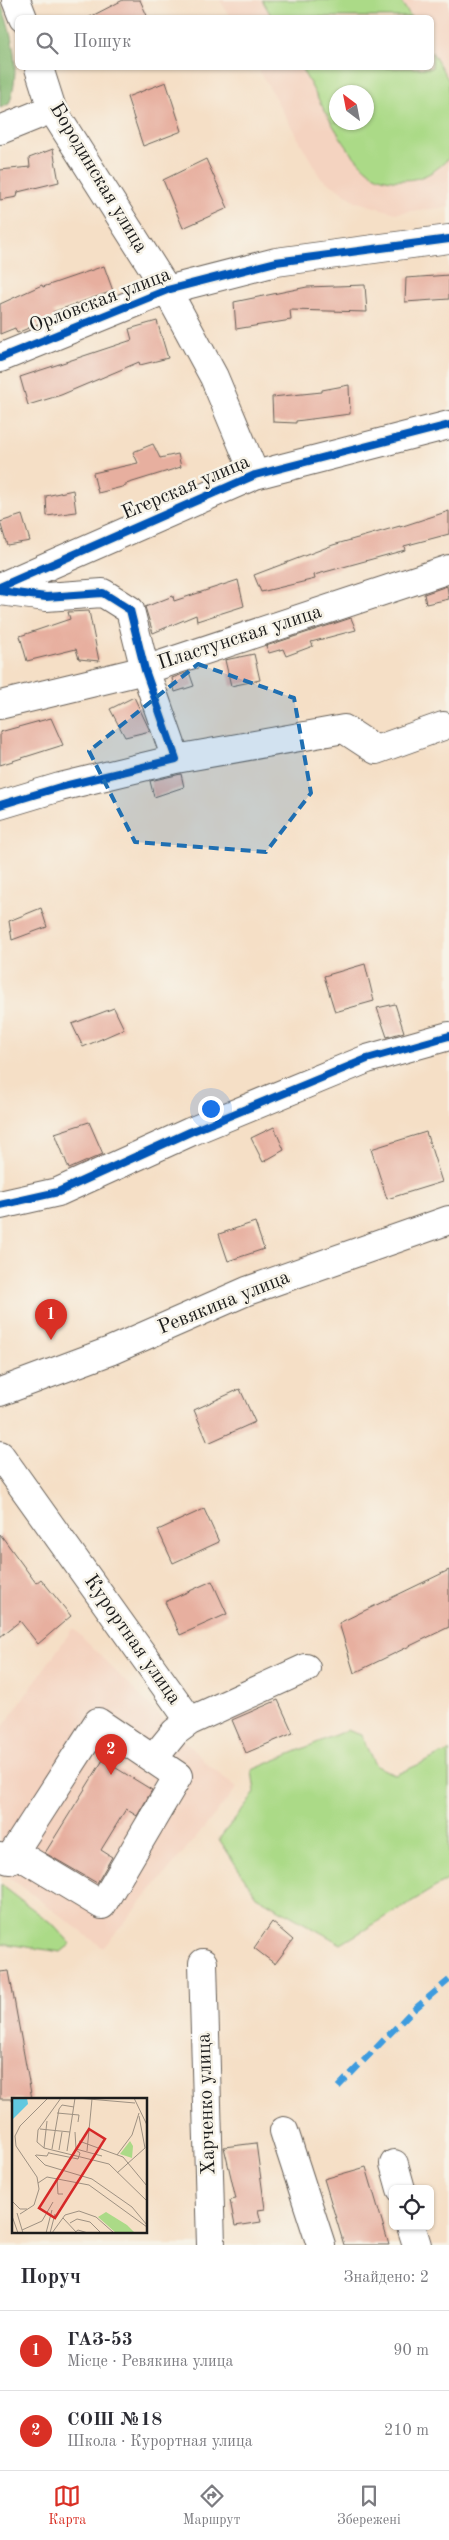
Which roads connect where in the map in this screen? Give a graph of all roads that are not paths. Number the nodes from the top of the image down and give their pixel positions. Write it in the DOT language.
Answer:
graph roads {
  1 [pos="16,0"];
  2 [pos="22,15"];
  3 [pos="40,70"];
  4 [pos="52,109"];
  5 [pos="0,130"];
  6 [pos="449,239"];
  7 [pos="167,290"];
  8 [pos="0,358"];
  9 [pos="449,425"];
  10 [pos="255,475"];
  11 [pos="449,569"];
  12 [pos="0,586"];
  13 [pos="0,591"];
  14 [pos="145,670"];
  15 [pos="0,705"];
  16 [pos="443,726"];
  17 [pos="176,759"];
  18 [pos="0,805"];
  19 [pos="449,1036"];
  20 [pos="0,1205"];
  21 [pos="449,1220"];
  22 [pos="0,1392"];
  23 [pos="0,1455"];
  24 [pos="306,1668"];
  25 [pos="190,1721"];
  26 [pos="153,1759"];
  27 [pos="7,1854"];
  28 [pos="203,1963"];
  29 [pos="284,2130"];
  30 [pos="412,2230"];
  31 [pos="211,2245"];
  32 [pos="321,2245"];
  33 [pos="417,2245"];
  1 -- 2 [label="street"];
  3 -- 4 [label="street, Бородинская улица"];
  4 -- 5 [label="street"];
  4 -- 7 [label="street, Бородинская улица"];
  6 -- 7 [label="street, Орловская улица"];
  7 -- 8 [label="street, Орловская улица"];
  7 -- 10 [label="street, Бородинская улица"];
  9 -- 10 [label="street, Егерская улица"];
  10 -- 12 [label="street, Егерская улица"];
  11 -- 14 [label="street, Пластунская улица"];
  13 -- 14 [label="street"];
  14 -- 15 [label="street, Пластунская улица"];
  14 -- 17 [label="street"];
  16 -- 17 [label="street"];
  17 -- 18 [label="street"];
  19 -- 20 [label="street"];
  21 -- 22 [label="street, Ревякина улица"];
  23 -- 25 [label="street, Курортная улица"];
  24 -- 25 [label="street, Курортная улица"];
  25 -- 26 [label="street"];
  26 -- 27 [label="street"];
  26 -- 27 [label="street"];
  28 -- 31 [label="street, Харченко улица"];
  29 -- 32 [label="street"];
  30 -- 33 [label="street"];
}
